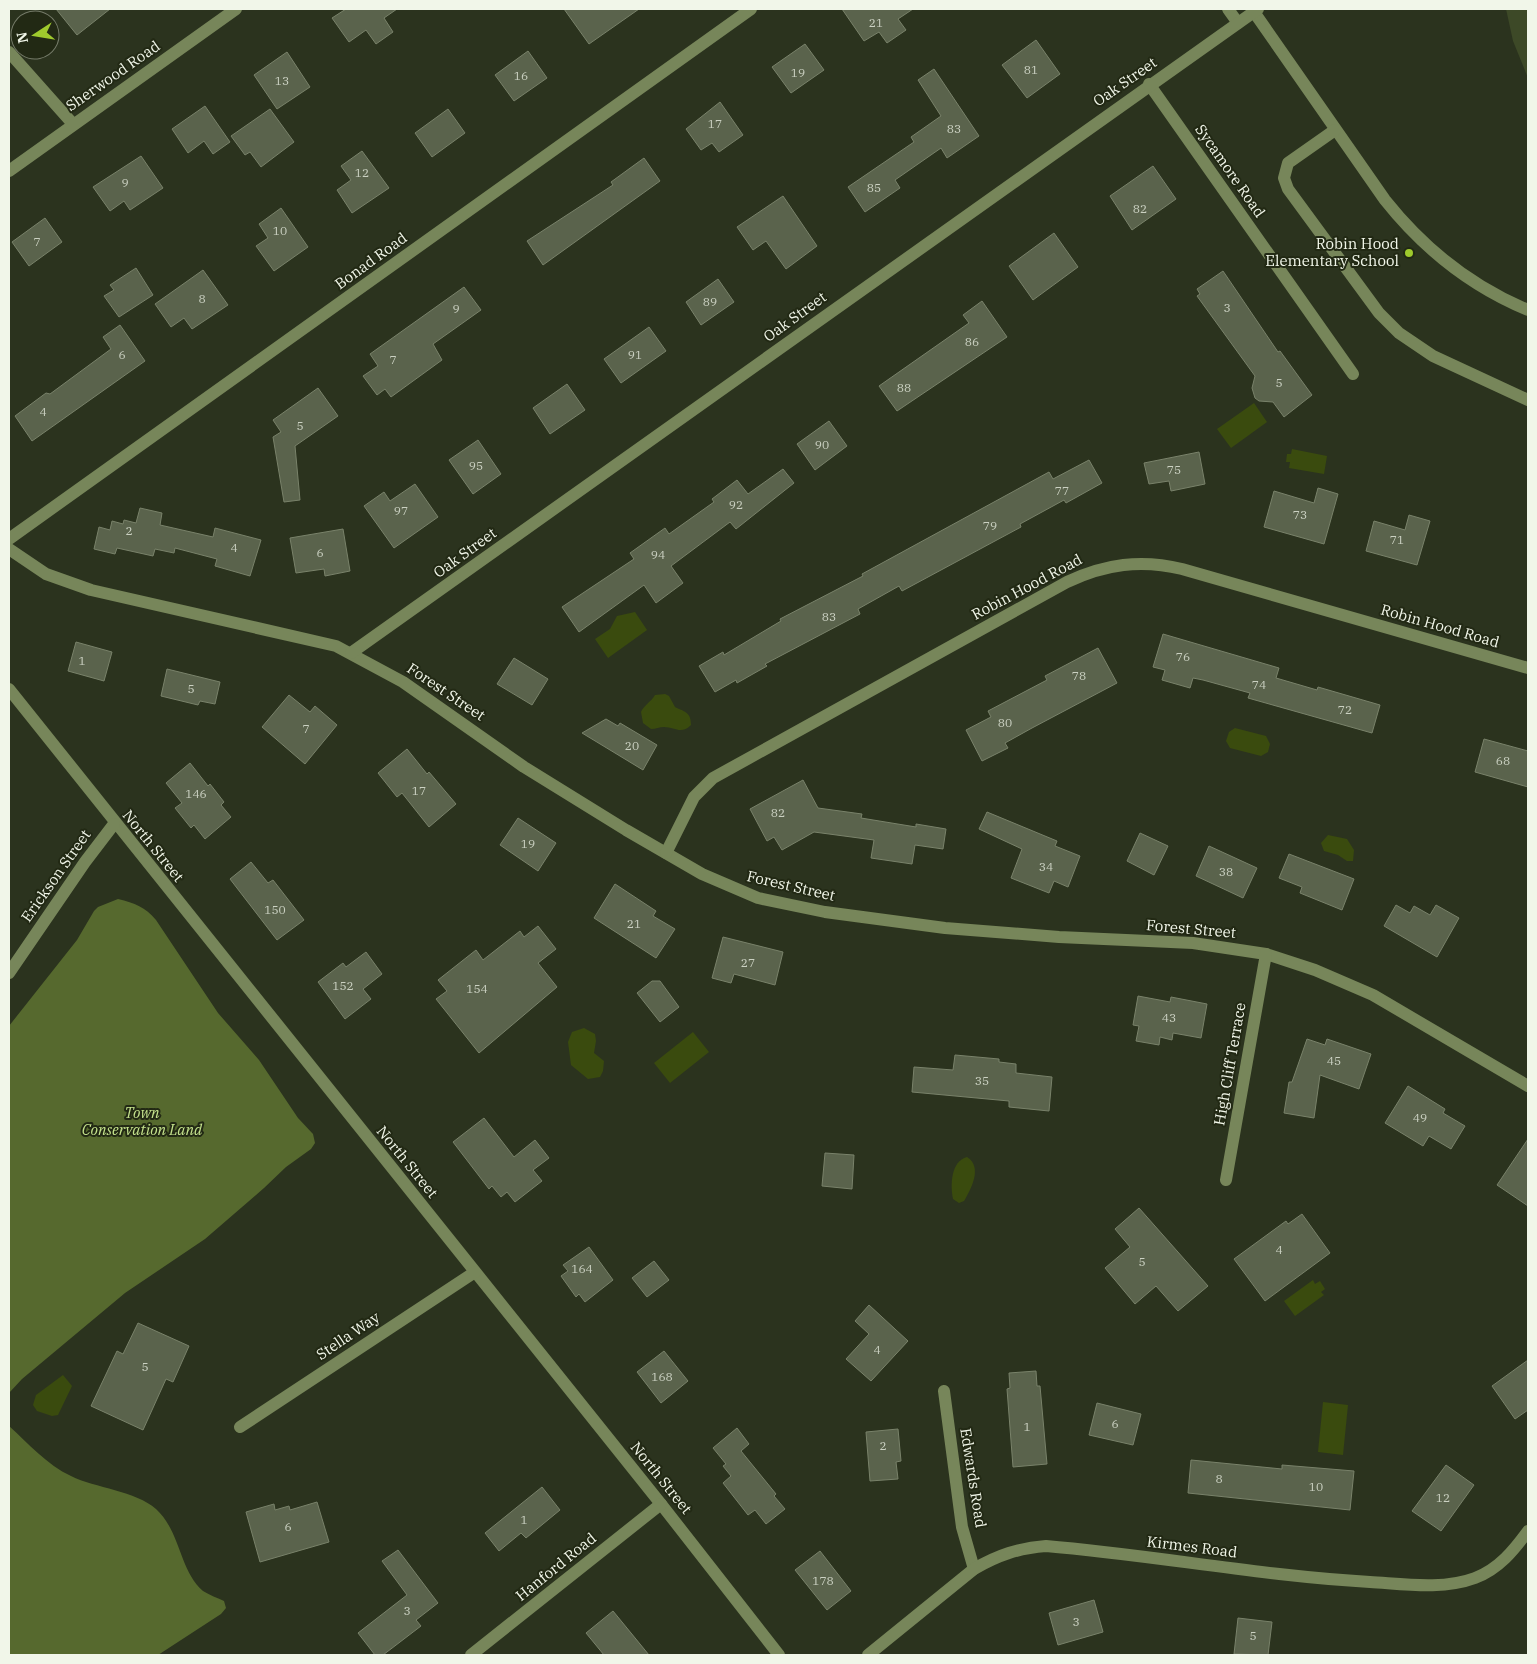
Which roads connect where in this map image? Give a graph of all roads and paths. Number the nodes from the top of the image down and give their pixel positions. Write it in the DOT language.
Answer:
graph roads {
  1 [pos="236,9"];
  2 [pos="751,9"];
  3 [pos="1228,9"];
  4 [pos="1256,10"];
  5 [pos="1238,23"];
  6 [pos="9,52"];
  7 [pos="1149,84"];
  8 [pos="73,124"];
  9 [pos="1336,130"];
  10 [pos="9,171"];
  11 [pos="1528,310"];
  12 [pos="1353,374"];
  13 [pos="1528,400"];
  14 [pos="9,539"];
  15 [pos="9,549"];
  16 [pos="351,653"];
  17 [pos="1528,668"];
  18 [pos="9,689"];
  19 [pos="114,824"];
  20 [pos="666,853"];
  21 [pos="1266,954"];
  22 [pos="9,973"];
  23 [pos="1528,1086"];
  24 [pos="1226,1180"];
  25 [pos="475,1272"];
  26 [pos="944,1391"];
  27 [pos="240,1427"];
  28 [pos="661,1504"];
  29 [pos="1528,1531"];
  30 [pos="974,1569"];
  31 [pos="471,1655"];
  32 [pos="779,1655"];
  33 [pos="868,1655"];
  1 -- 8 [label="street, Sherwood Road"];
  2 -- 14 [label="street, Bonad Road"];
  3 -- 5 [label="street"];
  4 -- 5 [label="street, Oak Street"];
  4 -- 9 [label="street"];
  5 -- 7 [label="street, Oak Street"];
  6 -- 8 [label="street"];
  7 -- 12 [label="street, Sycamore Road"];
  7 -- 16 [label="street, Oak Street"];
  8 -- 10 [label="street, Sherwood Road"];
  9 -- 11 [label="street"];
  9 -- 13 [label="street"];
  15 -- 16 [label="street, Forest Street"];
  16 -- 20 [label="street, Forest Street"];
  17 -- 20 [label="street, Robin Hood Road"];
  18 -- 19 [label="street, North Street"];
  19 -- 22 [label="street, Erickson Street"];
  19 -- 25 [label="street, North Street"];
  20 -- 21 [label="street, Forest Street"];
  21 -- 23 [label="street, Forest Street"];
  21 -- 24 [label="street, High Cliff Terrace"];
  25 -- 27 [label="street, Stella Way"];
  25 -- 28 [label="street, North Street"];
  26 -- 30 [label="street, Edwards Road"];
  28 -- 31 [label="street, Hanford Road"];
  28 -- 32 [label="street, North Street"];
  29 -- 30 [label="street, Kirmes Road"];
  30 -- 33 [label="street, Kirmes Road"];
}
